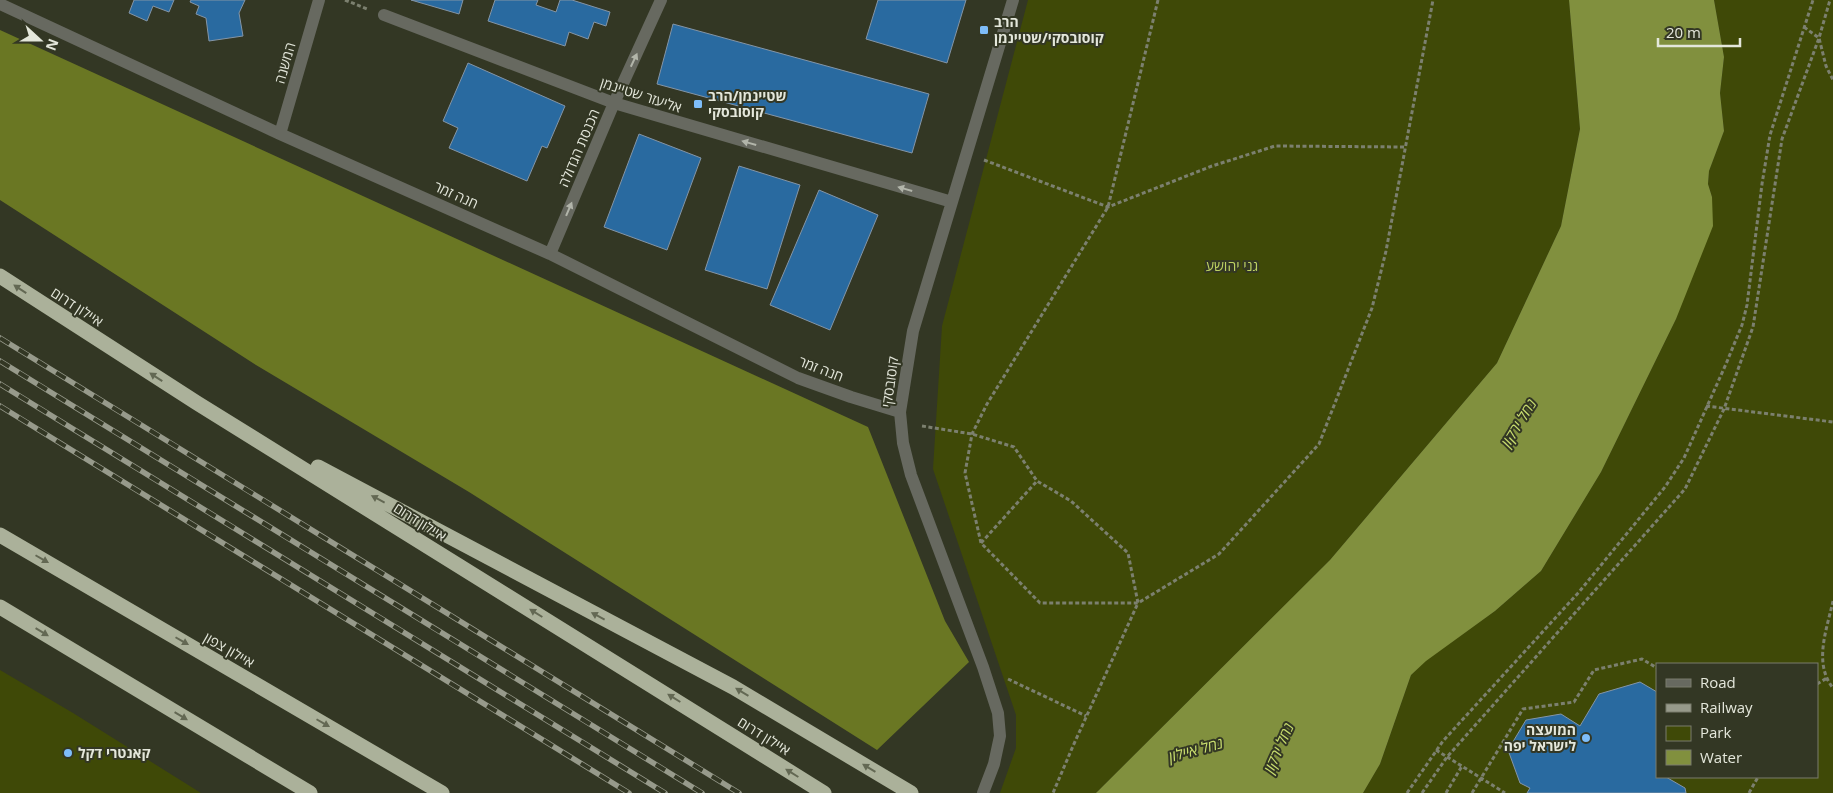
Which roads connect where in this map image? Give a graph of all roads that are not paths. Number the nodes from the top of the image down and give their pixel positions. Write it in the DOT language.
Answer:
graph roads {
  1 [pos="319,0"];
  2 [pos="661,0"];
  3 [pos="1013,0"];
  4 [pos="0,4"];
  5 [pos="384,15"];
  6 [pos="614,103"];
  7 [pos="280,134"];
  8 [pos="952,202"];
  9 [pos="550,254"];
  10 [pos="0,276"];
  11 [pos="197,403"];
  12 [pos="900,417"];
  13 [pos="0,535"];
  14 [pos="0,607"];
  15 [pos="310,793"];
  16 [pos="442,793"];
  17 [pos="824,793"];
  18 [pos="911,793"];
  19 [pos="983,793"];
  1 -- 7 [label="street, המשנה"];
  6 -- 2 [label="street, הכנסת הגדולה, one-way"];
  3 -- 8 [label="street, קוסובסקי"];
  4 -- 7 [label="street, חנה זמר"];
  5 -- 6 [label="street, אליעזר שטיינמן"];
  8 -- 6 [label="street, אליעזר שטיינמן, one-way"];
  9 -- 6 [label="street, הכנסת הגדולה, one-way"];
  7 -- 9 [label="street, חנה זמר"];
  8 -- 12 [label="street, קוסובסקי"];
  9 -- 12 [label="street, חנה זמר"];
  11 -- 10 [label="highway, איילון דרום, one-way"];
  17 -- 11 [label="highway, איילון דרום, one-way"];
  18 -- 11 [label="highway, one-way"];
  12 -- 19 [label="street, קוסובסקי"];
  13 -- 16 [label="highway, איילון צפון, one-way"];
  14 -- 15 [label="highway, one-way"];
}
